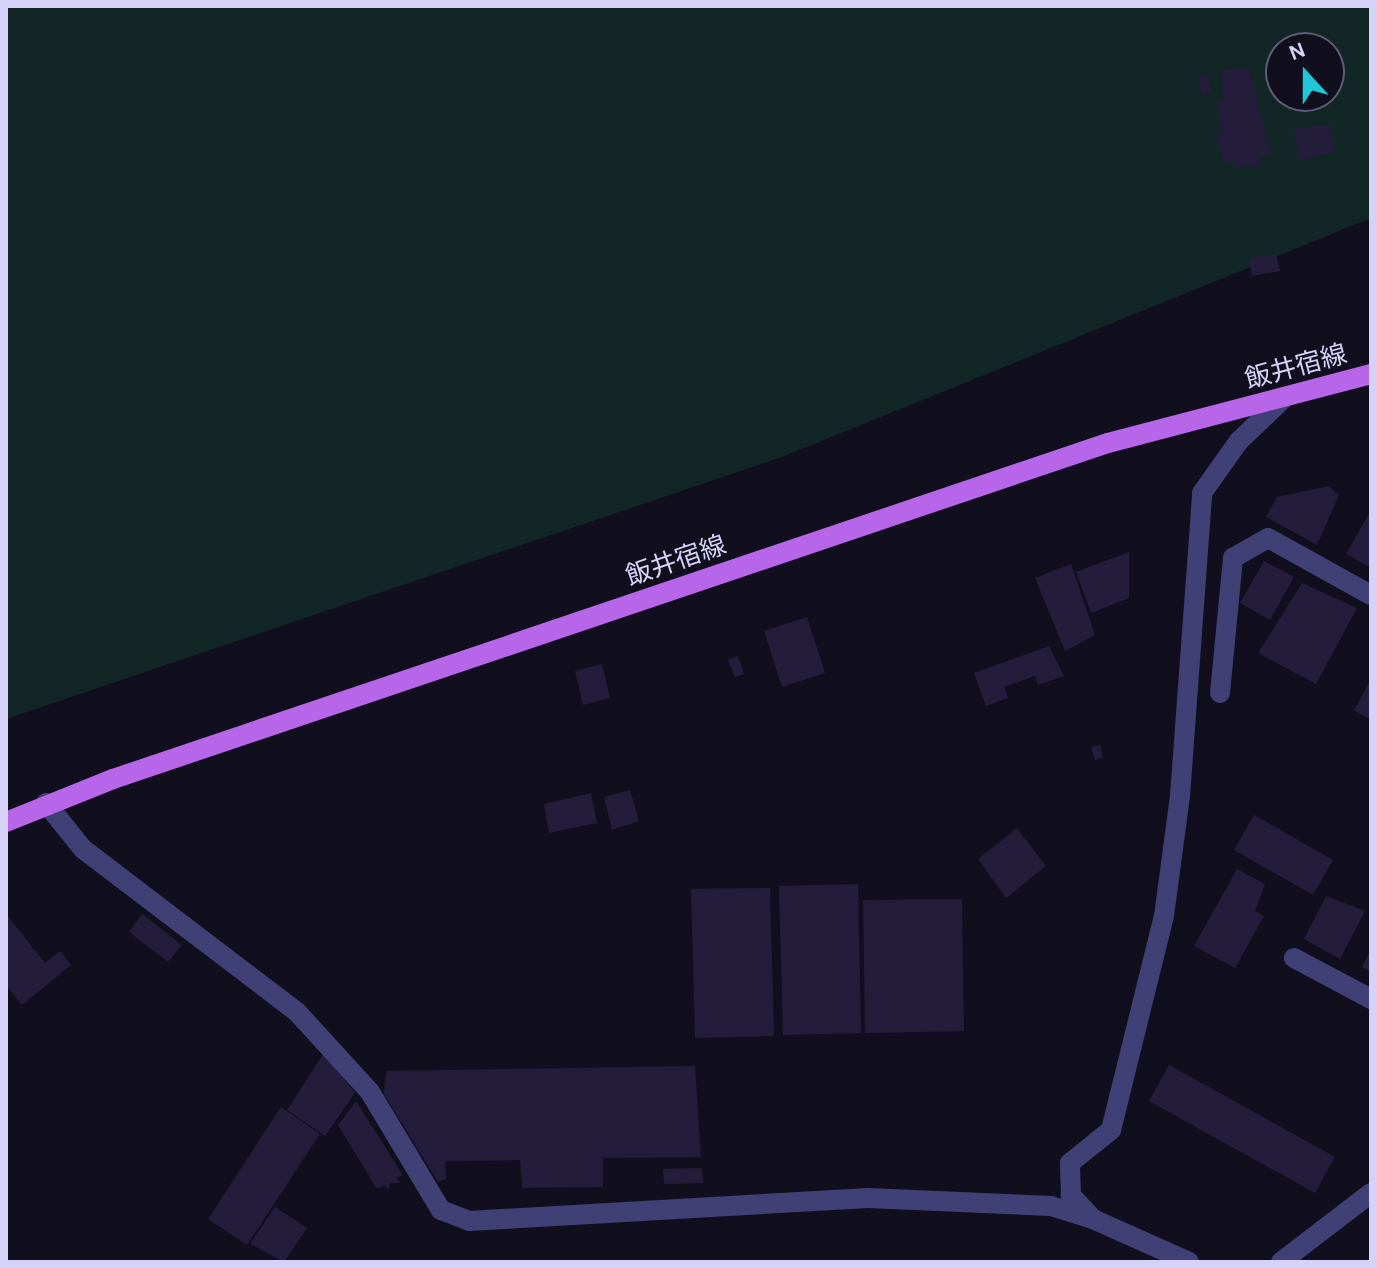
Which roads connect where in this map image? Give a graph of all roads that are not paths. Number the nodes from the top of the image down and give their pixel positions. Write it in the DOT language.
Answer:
graph roads {
  1 [pos="1371,374"];
  2 [pos="1285,397"];
  3 [pos="1371,595"];
  4 [pos="1220,693"];
  5 [pos="46,803"];
  6 [pos="6,822"];
  7 [pos="1294,958"];
  8 [pos="1371,999"];
  9 [pos="1371,1193"];
  10 [pos="1096,1220"];
  11 [pos="1189,1262"];
  12 [pos="1281,1262"];
  1 -- 2 [label="main road, 飯井宿線"];
  2 -- 5 [label="main road, 飯井宿線"];
  2 -- 10 [label="street"];
  3 -- 4 [label="street"];
  5 -- 6 [label="main road, 飯井宿線"];
  5 -- 10 [label="street"];
  7 -- 8 [label="street"];
  9 -- 12 [label="street"];
  10 -- 11 [label="street"];
}
